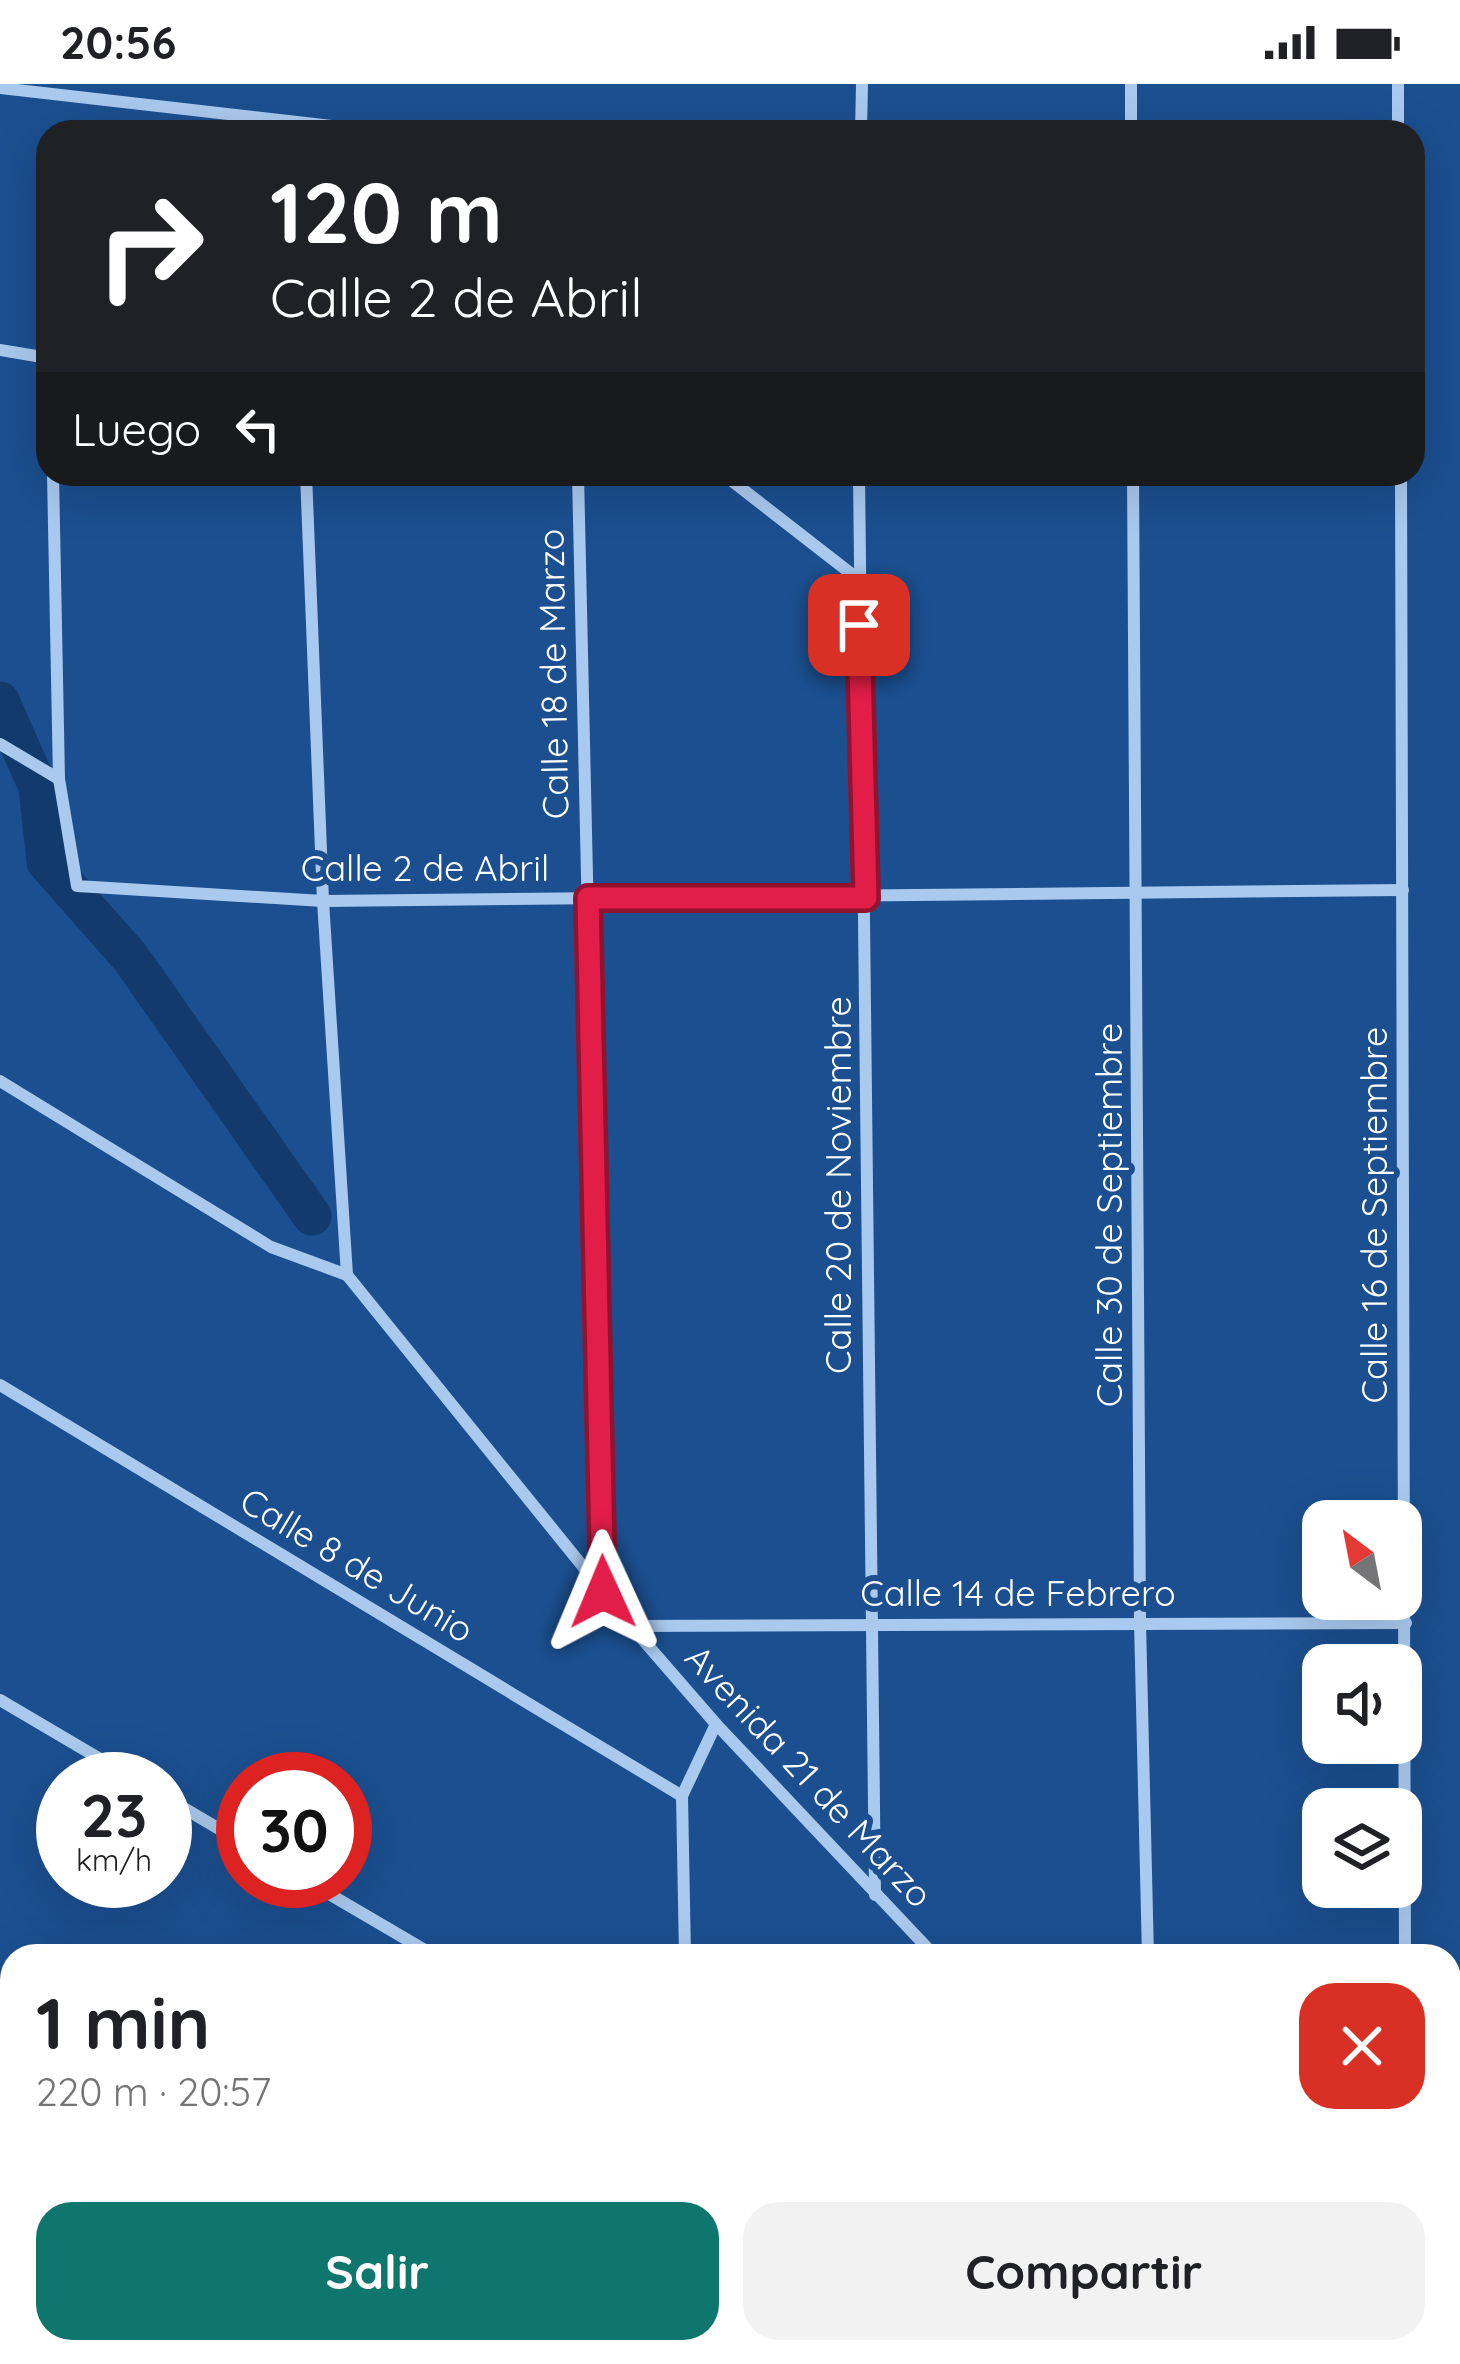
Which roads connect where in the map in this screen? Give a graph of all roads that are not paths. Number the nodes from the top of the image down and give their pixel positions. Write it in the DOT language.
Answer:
graph roads {
  1 [pos="862,84"];
  2 [pos="1131,84"];
  3 [pos="1398,84"];
  4 [pos="0,88"];
  5 [pos="279,120"];
  6 [pos="862,120"];
  7 [pos="1131,120"];
  8 [pos="1398,120"];
  9 [pos="0,350"];
  10 [pos="36,356"];
  11 [pos="53,486"];
  12 [pos="306,486"];
  13 [pos="578,486"];
  14 [pos="738,486"];
  15 [pos="859,486"];
  16 [pos="1133,486"];
  17 [pos="1401,486"];
  18 [pos="858,579"];
  19 [pos="0,745"];
  20 [pos="59,778"];
  21 [pos="1402,890"];
  22 [pos="1138,892"];
  23 [pos="588,898"];
  24 [pos="866,898"];
  25 [pos="323,901"];
  26 [pos="0,1081"];
  27 [pos="347,1275"];
  28 [pos="0,1385"];
  29 [pos="603,1592"];
  30 [pos="1140,1622"];
  31 [pos="870,1623"];
  32 [pos="1406,1623"];
  33 [pos="631,1626"];
  34 [pos="0,1700"];
  35 [pos="716,1724"];
  36 [pos="88,1752"];
  37 [pos="682,1796"];
  38 [pos="875,1895"];
  39 [pos="353,1908"];
  40 [pos="415,1944"];
  41 [pos="685,1944"];
  42 [pos="923,1944"];
  43 [pos="1148,1944"];
  44 [pos="1405,1944"];
  1 -- 6 [label="street"];
  2 -- 7 [label="street"];
  3 -- 8 [label="street"];
  4 -- 5 [label="street"];
  9 -- 10 [label="street"];
  11 -- 20 [label="street, Calle 2 de Abril"];
  12 -- 25 [label="street"];
  13 -- 23 [label="street, Calle 18 de Marzo"];
  14 -- 18 [label="street"];
  15 -- 18 [label="street, Calle 20 de Noviembre"];
  16 -- 22 [label="street, Calle 30 de Septiembre"];
  17 -- 21 [label="street, Calle 16 de Septiembre"];
  18 -- 24 [label="street, Calle 20 de Noviembre"];
  19 -- 20 [label="street"];
  20 -- 25 [label="street, Calle 2 de Abril"];
  21 -- 22 [label="street, Calle 2 de Abril"];
  21 -- 32 [label="street, Calle 16 de Septiembre"];
  22 -- 24 [label="street, Calle 2 de Abril"];
  22 -- 30 [label="street, Calle 30 de Septiembre"];
  23 -- 24 [label="street, Calle 2 de Abril"];
  23 -- 25 [label="street, Calle 2 de Abril"];
  23 -- 29 [label="street, Calle 18 de Marzo"];
  24 -- 31 [label="street, Calle 20 de Noviembre"];
  25 -- 27 [label="street"];
  26 -- 27 [label="street"];
  27 -- 29 [label="street, Avenida 21 de Marzo"];
  28 -- 37 [label="street, Calle 8 de Junio"];
  29 -- 33 [label="street, Avenida 21 de Marzo"];
  30 -- 31 [label="street, Calle 14 de Febrero"];
  30 -- 32 [label="street, Calle 14 de Febrero"];
  30 -- 43 [label="street, Calle 30 de Septiembre"];
  31 -- 33 [label="street, Calle 14 de Febrero"];
  31 -- 38 [label="street, Calle 20 de Noviembre"];
  32 -- 44 [label="street, Calle 16 de Septiembre"];
  33 -- 35 [label="street, Avenida 21 de Marzo"];
  34 -- 36 [label="street"];
  35 -- 37 [label="street"];
  35 -- 38 [label="street, Avenida 21 de Marzo"];
  37 -- 41 [label="street"];
  38 -- 42 [label="street, Avenida 21 de Marzo"];
  39 -- 40 [label="street"];
}
